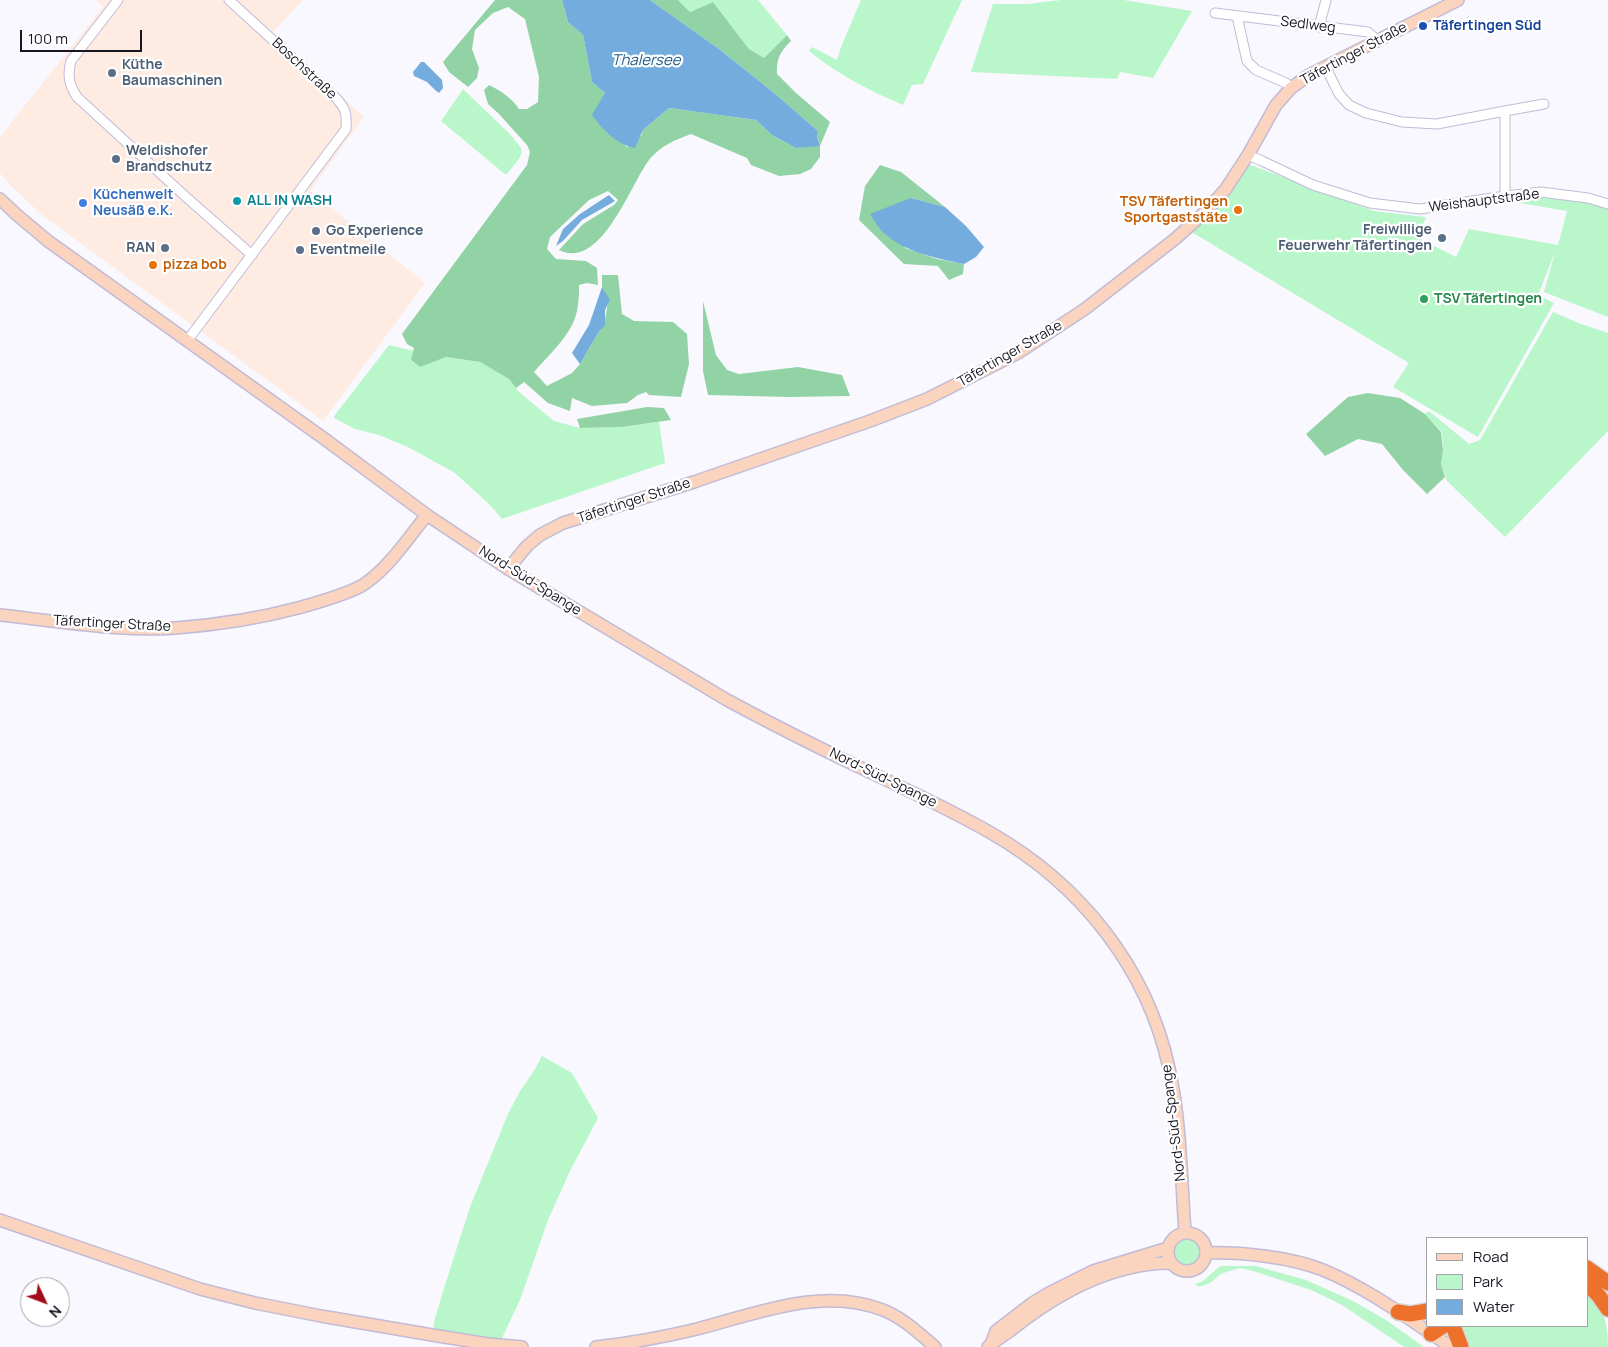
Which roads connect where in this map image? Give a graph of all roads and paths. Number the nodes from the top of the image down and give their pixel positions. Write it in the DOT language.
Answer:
graph roads {
  1 [pos="118,0"];
  2 [pos="229,0"];
  3 [pos="1326,0"];
  4 [pos="1458,0"];
  5 [pos="1215,13"];
  6 [pos="1237,16"];
  7 [pos="1319,27"];
  8 [pos="1377,40"];
  9 [pos="1326,68"];
  10 [pos="1291,88"];
  11 [pos="1544,104"];
  12 [pos="1505,111"];
  13 [pos="1248,156"];
  14 [pos="1505,196"];
  15 [pos="0,199"];
  16 [pos="1608,204"];
  17 [pos="252,255"];
  18 [pos="187,341"];
  19 [pos="427,515"];
  20 [pos="508,569"];
  21 [pos="0,615"];
  22 [pos="0,1220"];
  23 [pos="1185,1232"];
  24 [pos="1168,1248"];
  25 [pos="1206,1252"];
  26 [pos="1170,1263"];
  27 [pos="1588,1269"];
  28 [pos="1081,1281"];
  29 [pos="1608,1283"];
  30 [pos="1588,1284"];
  31 [pos="1608,1309"];
  32 [pos="1426,1311"];
  33 [pos="1398,1312"];
  34 [pos="1426,1325"];
  35 [pos="1453,1327"];
  36 [pos="1436,1329"];
  37 [pos="990,1345"];
  38 [pos="522,1347"];
  39 [pos="596,1347"];
  40 [pos="935,1347"];
  41 [pos="1451,1347"];
  42 [pos="1461,1347"];
  1 -- 17 [label="street"];
  2 -- 17 [label="street, Boschstraße"];
  3 -- 7 [label="street"];
  4 -- 8 [label="street, Täfertinger Straße"];
  5 -- 6 [label="street, Sedlweg"];
  6 -- 7 [label="street, Sedlweg"];
  6 -- 10 [label="street"];
  7 -- 8 [label="street, Sedlweg"];
  8 -- 9 [label="street, Täfertinger Straße"];
  9 -- 10 [label="street, Täfertinger Straße"];
  9 -- 12 [label="street"];
  10 -- 13 [label="street, Täfertinger Straße"];
  11 -- 12 [label="street"];
  12 -- 14 [label="street"];
  13 -- 14 [label="street, Weishauptstraße"];
  13 -- 20 [label="street, Täfertinger Straße"];
  14 -- 16 [label="street, Weishauptstraße"];
  15 -- 18 [label="street, Nord-Süd-Spange"];
  17 -- 18 [label="street, Boschstraße"];
  18 -- 19 [label="street, Nord-Süd-Spange"];
  19 -- 20 [label="street, Nord-Süd-Spange"];
  19 -- 21 [label="street, Täfertinger Straße"];
  20 -- 23 [label="street, Nord-Süd-Spange"];
  22 -- 38 [label="street"];
  23 -- 24 [label="street"];
  23 -- 25 [label="street"];
  24 -- 26 [label="street"];
  24 -- 28 [label="street"];
  25 -- 26 [label="street"];
  25 -- 33 [label="street"];
  26 -- 28 [label="street"];
  27 -- 29 [label="highway"];
  28 -- 37 [label="street"];
  30 -- 31 [label="highway"];
  32 -- 33 [label="highway"];
  33 -- 34 [label="street"];
  35 -- 42 [label="highway"];
  36 -- 41 [label="street"];
  39 -- 40 [label="street"];
}
